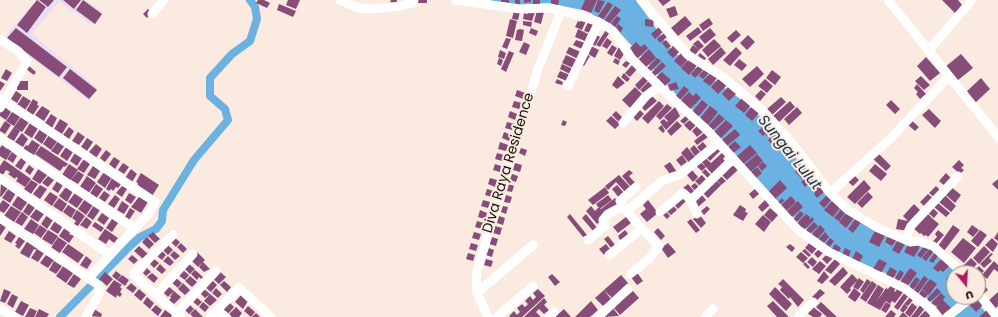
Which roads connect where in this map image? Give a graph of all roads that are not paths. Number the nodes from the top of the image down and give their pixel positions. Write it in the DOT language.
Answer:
graph roads {
  1 [pos="164,0"];
  2 [pos="340,0"];
  3 [pos="414,0"];
  4 [pos="456,0"];
  5 [pos="641,0"];
  6 [pos="888,0"];
  7 [pos="972,0"];
  8 [pos="561,11"];
  9 [pos="152,14"];
  10 [pos="598,22"];
  11 [pos="0,39"];
  12 [pos="928,51"];
  13 [pos="948,77"];
  14 [pos="568,86"];
  15 [pos="659,86"];
  16 [pos="2,102"];
  17 [pos="623,123"];
  18 [pos="998,137"];
  19 [pos="0,138"];
  20 [pos="718,143"];
  21 [pos="733,159"];
  22 [pos="958,176"];
  23 [pos="0,178"];
  24 [pos="636,187"];
  25 [pos="830,193"];
  26 [pos="691,200"];
  27 [pos="625,209"];
  28 [pos="660,212"];
  29 [pos="694,215"];
  30 [pos="0,218"];
  31 [pos="640,227"];
  32 [pos="134,228"];
  33 [pos="173,235"];
  34 [pos="904,239"];
  35 [pos="588,240"];
  36 [pos="533,245"];
  37 [pos="193,254"];
  38 [pos="110,255"];
  39 [pos="609,255"];
  40 [pos="954,265"];
  41 [pos="216,271"];
  42 [pos="630,274"];
  43 [pos="93,280"];
  44 [pos="533,286"];
  45 [pos="628,289"];
  46 [pos="477,293"];
  47 [pos="156,295"];
  48 [pos="813,302"];
  49 [pos="986,304"];
  50 [pos="962,305"];
  51 [pos="0,309"];
  52 [pos="713,309"];
  53 [pos="217,310"];
  54 [pos="179,315"];
  55 [pos="934,316"];
  56 [pos="14,317"];
  57 [pos="86,317"];
  58 [pos="210,317"];
  59 [pos="226,317"];
  60 [pos="271,317"];
  61 [pos="488,317"];
  62 [pos="497,317"];
  63 [pos="598,317"];
  64 [pos="705,317"];
  65 [pos="798,317"];
  66 [pos="947,317"];
  67 [pos="997,317"];
  1 -- 9 [label="street"];
  2 -- 3 [label="street"];
  4 -- 8 [label="street"];
  5 -- 25 [label="street"];
  6 -- 12 [label="street"];
  7 -- 12 [label="street"];
  8 -- 10 [label="street"];
  8 -- 46 [label="street, Diva Raya Residence"];
  10 -- 14 [label="street"];
  10 -- 15 [label="street"];
  11 -- 16 [label="street"];
  12 -- 13 [label="street"];
  13 -- 18 [label="street"];
  13 -- 25 [label="street"];
  15 -- 17 [label="street"];
  15 -- 20 [label="street"];
  16 -- 32 [label="street"];
  19 -- 32 [label="street"];
  20 -- 21 [label="street"];
  20 -- 27 [label="street"];
  21 -- 26 [label="street"];
  21 -- 55 [label="street"];
  22 -- 34 [label="street"];
  23 -- 38 [label="street"];
  24 -- 27 [label="street"];
  25 -- 34 [label="street"];
  26 -- 28 [label="street"];
  26 -- 29 [label="street"];
  27 -- 31 [label="street"];
  27 -- 35 [label="street"];
  30 -- 43 [label="street"];
  31 -- 39 [label="street"];
  31 -- 42 [label="street"];
  32 -- 38 [label="street"];
  33 -- 47 [label="street"];
  34 -- 40 [label="street"];
  36 -- 46 [label="street"];
  37 -- 47 [label="street"];
  38 -- 43 [label="street"];
  41 -- 54 [label="street"];
  43 -- 57 [label="street"];
  44 -- 62 [label="street"];
  45 -- 63 [label="street"];
  46 -- 61 [label="street, Diva Raya Residence"];
  47 -- 54 [label="street"];
  48 -- 65 [label="street"];
  49 -- 67 [label="street"];
  50 -- 66 [label="street"];
  51 -- 56 [label="street"];
  52 -- 64 [label="street"];
  53 -- 58 [label="street"];
  53 -- 59 [label="street"];
  53 -- 60 [label="street"];
}
